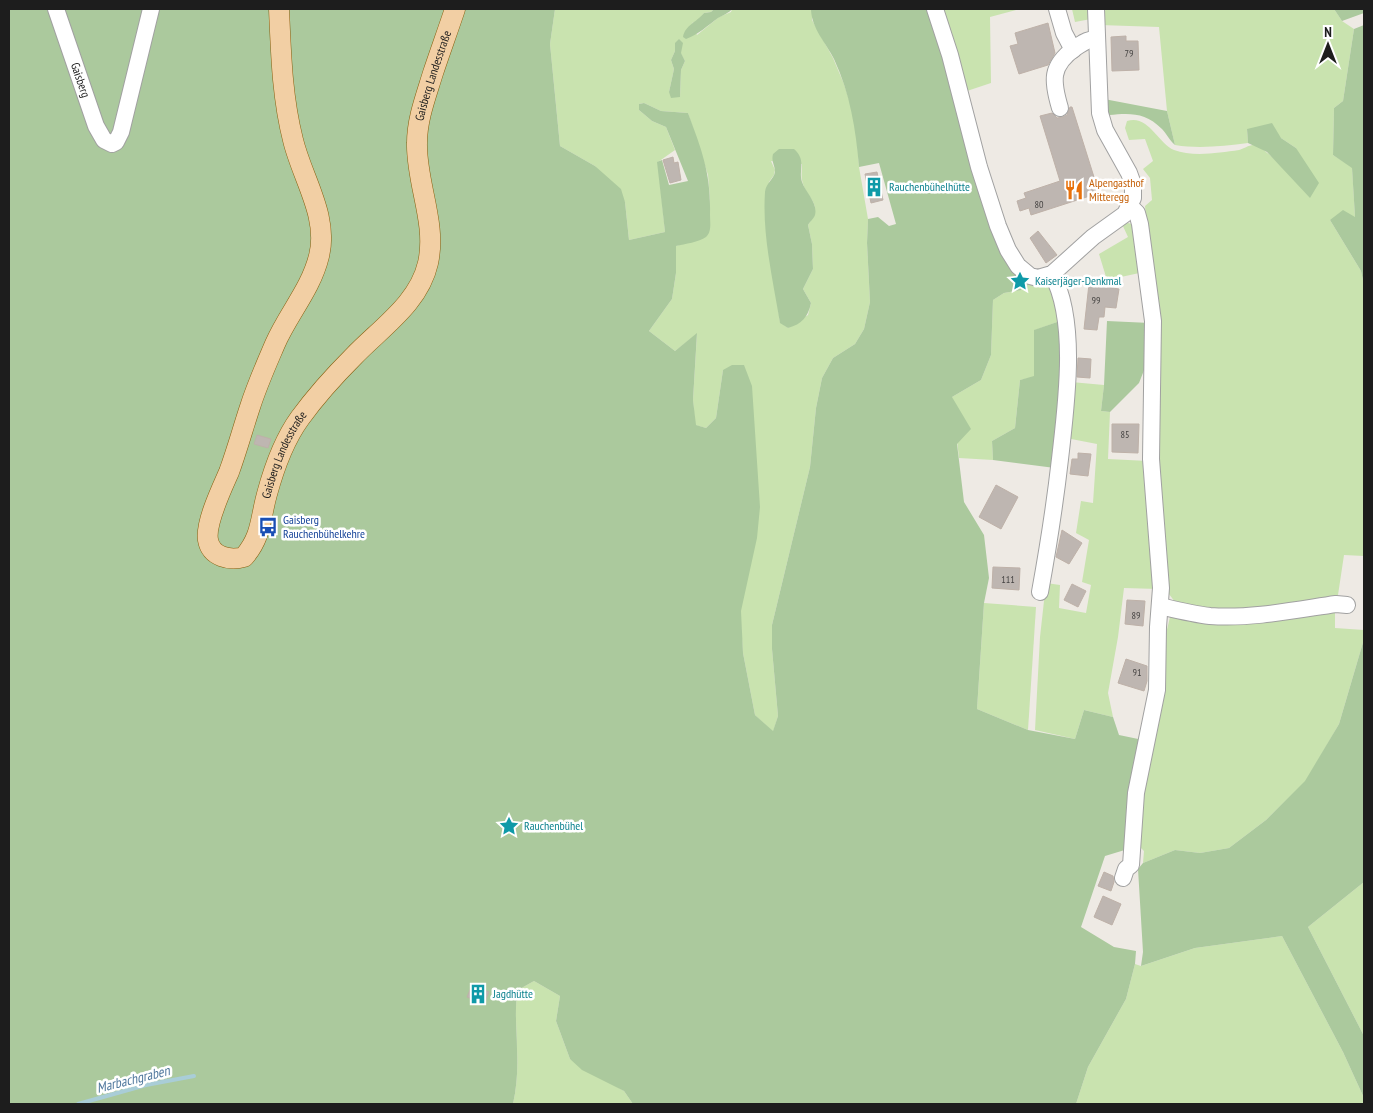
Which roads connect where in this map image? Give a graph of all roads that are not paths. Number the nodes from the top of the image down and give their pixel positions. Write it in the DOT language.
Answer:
graph roads {
  1 [pos="56,9"];
  2 [pos="151,9"];
  3 [pos="279,9"];
  4 [pos="455,9"];
  5 [pos="936,9"];
  6 [pos="1057,9"];
  7 [pos="1096,9"];
  8 [pos="1096,39"];
  9 [pos="1073,50"];
  10 [pos="1060,108"];
  11 [pos="1130,206"];
  12 [pos="1052,274"];
  13 [pos="1040,592"];
  14 [pos="1347,605"];
  15 [pos="1160,606"];
  16 [pos="1123,878"];
  1 -- 2 [label="street, Gaisberg"];
  3 -- 4 [label="main road, Gaisberg Landesstraße"];
  5 -- 12 [label="street"];
  6 -- 9 [label="street"];
  7 -- 8 [label="street"];
  8 -- 9 [label="street"];
  8 -- 11 [label="street"];
  9 -- 10 [label="street"];
  11 -- 12 [label="street"];
  11 -- 15 [label="street"];
  12 -- 13 [label="street"];
  14 -- 15 [label="street"];
  15 -- 16 [label="street"];
}
